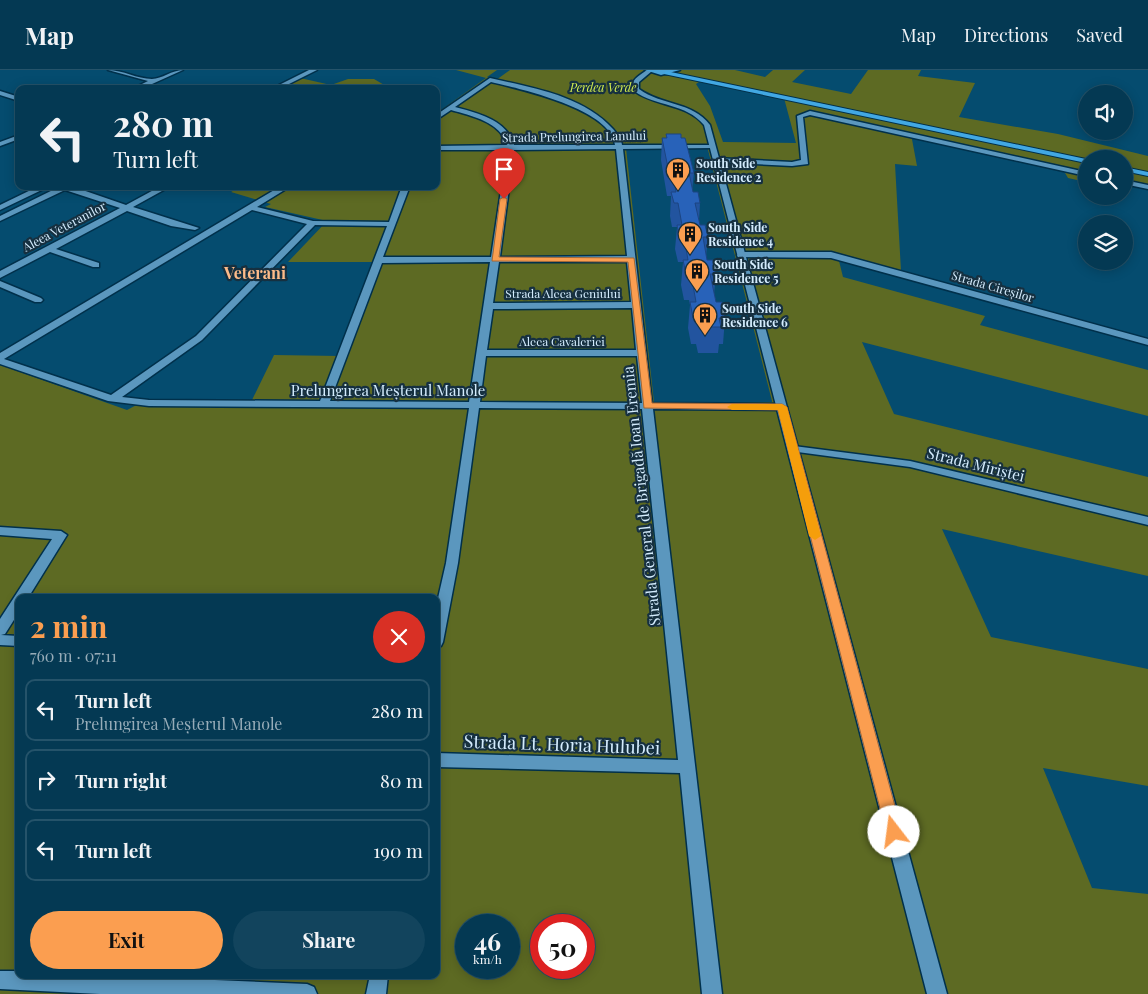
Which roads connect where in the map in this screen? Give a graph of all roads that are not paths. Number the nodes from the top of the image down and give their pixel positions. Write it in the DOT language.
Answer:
graph roads {
  1 [pos="110,70"];
  2 [pos="180,70"];
  3 [pos="314,70"];
  4 [pos="648,70"];
  5 [pos="677,70"];
  6 [pos="683,70"];
  7 [pos="664,73"];
  8 [pos="153,81"];
  9 [pos="636,81"];
  10 [pos="144,85"];
  11 [pos="282,85"];
  12 [pos="0,93"];
  13 [pos="15,98"];
  14 [pos="450,108"];
  15 [pos="440,115"];
  16 [pos="15,138"];
  17 [pos="0,144"];
  18 [pos="712,146"];
  19 [pos="619,147"];
  20 [pos="440,148"];
  21 [pos="511,148"];
  22 [pos="1078,158"];
  23 [pos="1078,158"];
  24 [pos="716,160"];
  25 [pos="1133,170"];
  26 [pos="1078,172"];
  27 [pos="1148,173"];
  28 [pos="1133,184"];
  29 [pos="1148,187"];
  30 [pos="38,190"];
  31 [pos="60,190"];
  32 [pos="75,190"];
  33 [pos="160,190"];
  34 [pos="280,190"];
  35 [pos="405,190"];
  36 [pos="0,208"];
  37 [pos="126,208"];
  38 [pos="251,208"];
  39 [pos="0,219"];
  40 [pos="313,223"];
  41 [pos="392,224"];
  42 [pos="195,228"];
  43 [pos="49,248"];
  44 [pos="741,255"];
  45 [pos="632,259"];
  46 [pos="378,260"];
  47 [pos="495,260"];
  48 [pos="96,265"];
  49 [pos="0,275"];
  50 [pos="0,284"];
  51 [pos="38,300"];
  52 [pos="636,305"];
  53 [pos="489,306"];
  54 [pos="1148,342"];
  55 [pos="482,353"];
  56 [pos="642,353"];
  57 [pos="0,357"];
  58 [pos="0,361"];
  59 [pos="112,399"];
  60 [pos="324,404"];
  61 [pos="474,405"];
  62 [pos="648,406"];
  63 [pos="782,407"];
  64 [pos="794,449"];
  65 [pos="1148,521"];
  66 [pos="0,531"];
  67 [pos="24,594"];
  68 [pos="15,607"];
  69 [pos="440,622"];
  70 [pos="0,630"];
  71 [pos="0,640"];
  72 [pos="15,641"];
  73 [pos="440,760"];
  74 [pos="687,767"];
  75 [pos="378,979"];
  76 [pos="0,980"];
  77 [pos="308,994"];
  78 [pos="376,994"];
  79 [pos="712,994"];
  80 [pos="937,994"];
  1 -- 8 [label="street"];
  2 -- 8 [label="street"];
  3 -- 11 [label="street"];
  4 -- 7 [label="main road"];
  4 -- 9 [label="street"];
  5 -- 7 [label="main road"];
  6 -- 23 [label="highway"];
  7 -- 9 [label="street"];
  7 -- 22 [label="highway"];
  8 -- 10 [label="street"];
  9 -- 18 [label="street"];
  12 -- 13 [label="street"];
  14 -- 15 [label="street"];
  14 -- 19 [label="street, Strada General de Brigadă Ioan Eremia"];
  14 -- 21 [label="street"];
  16 -- 17 [label="street"];
  18 -- 19 [label="street, Strada Prelungirea Lanului"];
  18 -- 24 [label="street"];
  19 -- 21 [label="street, Strada Prelungirea Lanului"];
  19 -- 45 [label="street, Strada General de Brigadă Ioan Eremia"];
  20 -- 21 [label="street, Strada Prelungirea Lanului"];
  21 -- 47 [label="street"];
  24 -- 26 [label="street"];
  24 -- 44 [label="street"];
  25 -- 27 [label="highway"];
  28 -- 29 [label="street"];
  30 -- 36 [label="street"];
  31 -- 39 [label="street"];
  32 -- 37 [label="street"];
  33 -- 37 [label="street, Aleea Veteranilor"];
  34 -- 38 [label="street"];
  35 -- 41 [label="street"];
  37 -- 42 [label="street"];
  37 -- 43 [label="street, Aleea Veteranilor"];
  38 -- 40 [label="street"];
  38 -- 57 [label="street"];
  40 -- 41 [label="street"];
  40 -- 59 [label="street"];
  41 -- 46 [label="street"];
  43 -- 48 [label="street"];
  43 -- 49 [label="street, Aleea Veteranilor"];
  44 -- 54 [label="street, Strada Cireșilor"];
  44 -- 63 [label="street"];
  45 -- 47 [label="street"];
  45 -- 52 [label="street, Strada General de Brigadă Ioan Eremia"];
  46 -- 47 [label="street"];
  46 -- 60 [label="street"];
  47 -- 53 [label="street"];
  50 -- 51 [label="street"];
  52 -- 53 [label="street, Strada Aleea Geniului"];
  52 -- 56 [label="street, Strada General de Brigadă Ioan Eremia"];
  53 -- 55 [label="street"];
  55 -- 56 [label="street, Aleea Cavaleriei"];
  55 -- 61 [label="street"];
  56 -- 62 [label="street, Strada General de Brigadă Ioan Eremia"];
  58 -- 59 [label="street, Prelungirea Meșterul Manole"];
  59 -- 60 [label="street, Prelungirea Meșterul Manole"];
  60 -- 61 [label="street, Prelungirea Meșterul Manole"];
  61 -- 62 [label="street, Prelungirea Meșterul Manole"];
  61 -- 69 [label="street"];
  62 -- 63 [label="street, Prelungirea Meșterul Manole"];
  62 -- 74 [label="street, Strada General de Brigadă Ioan Eremia"];
  63 -- 64 [label="street"];
  64 -- 65 [label="street, Strada Miriștei"];
  64 -- 80 [label="street"];
  66 -- 67 [label="street"];
  68 -- 70 [label="street"];
  71 -- 72 [label="street"];
  73 -- 74 [label="street, Strada Lt. Horia Hulubei"];
  74 -- 79 [label="street, Strada General de Brigadă Ioan Eremia"];
  75 -- 78 [label="street"];
  76 -- 77 [label="street"];
}
